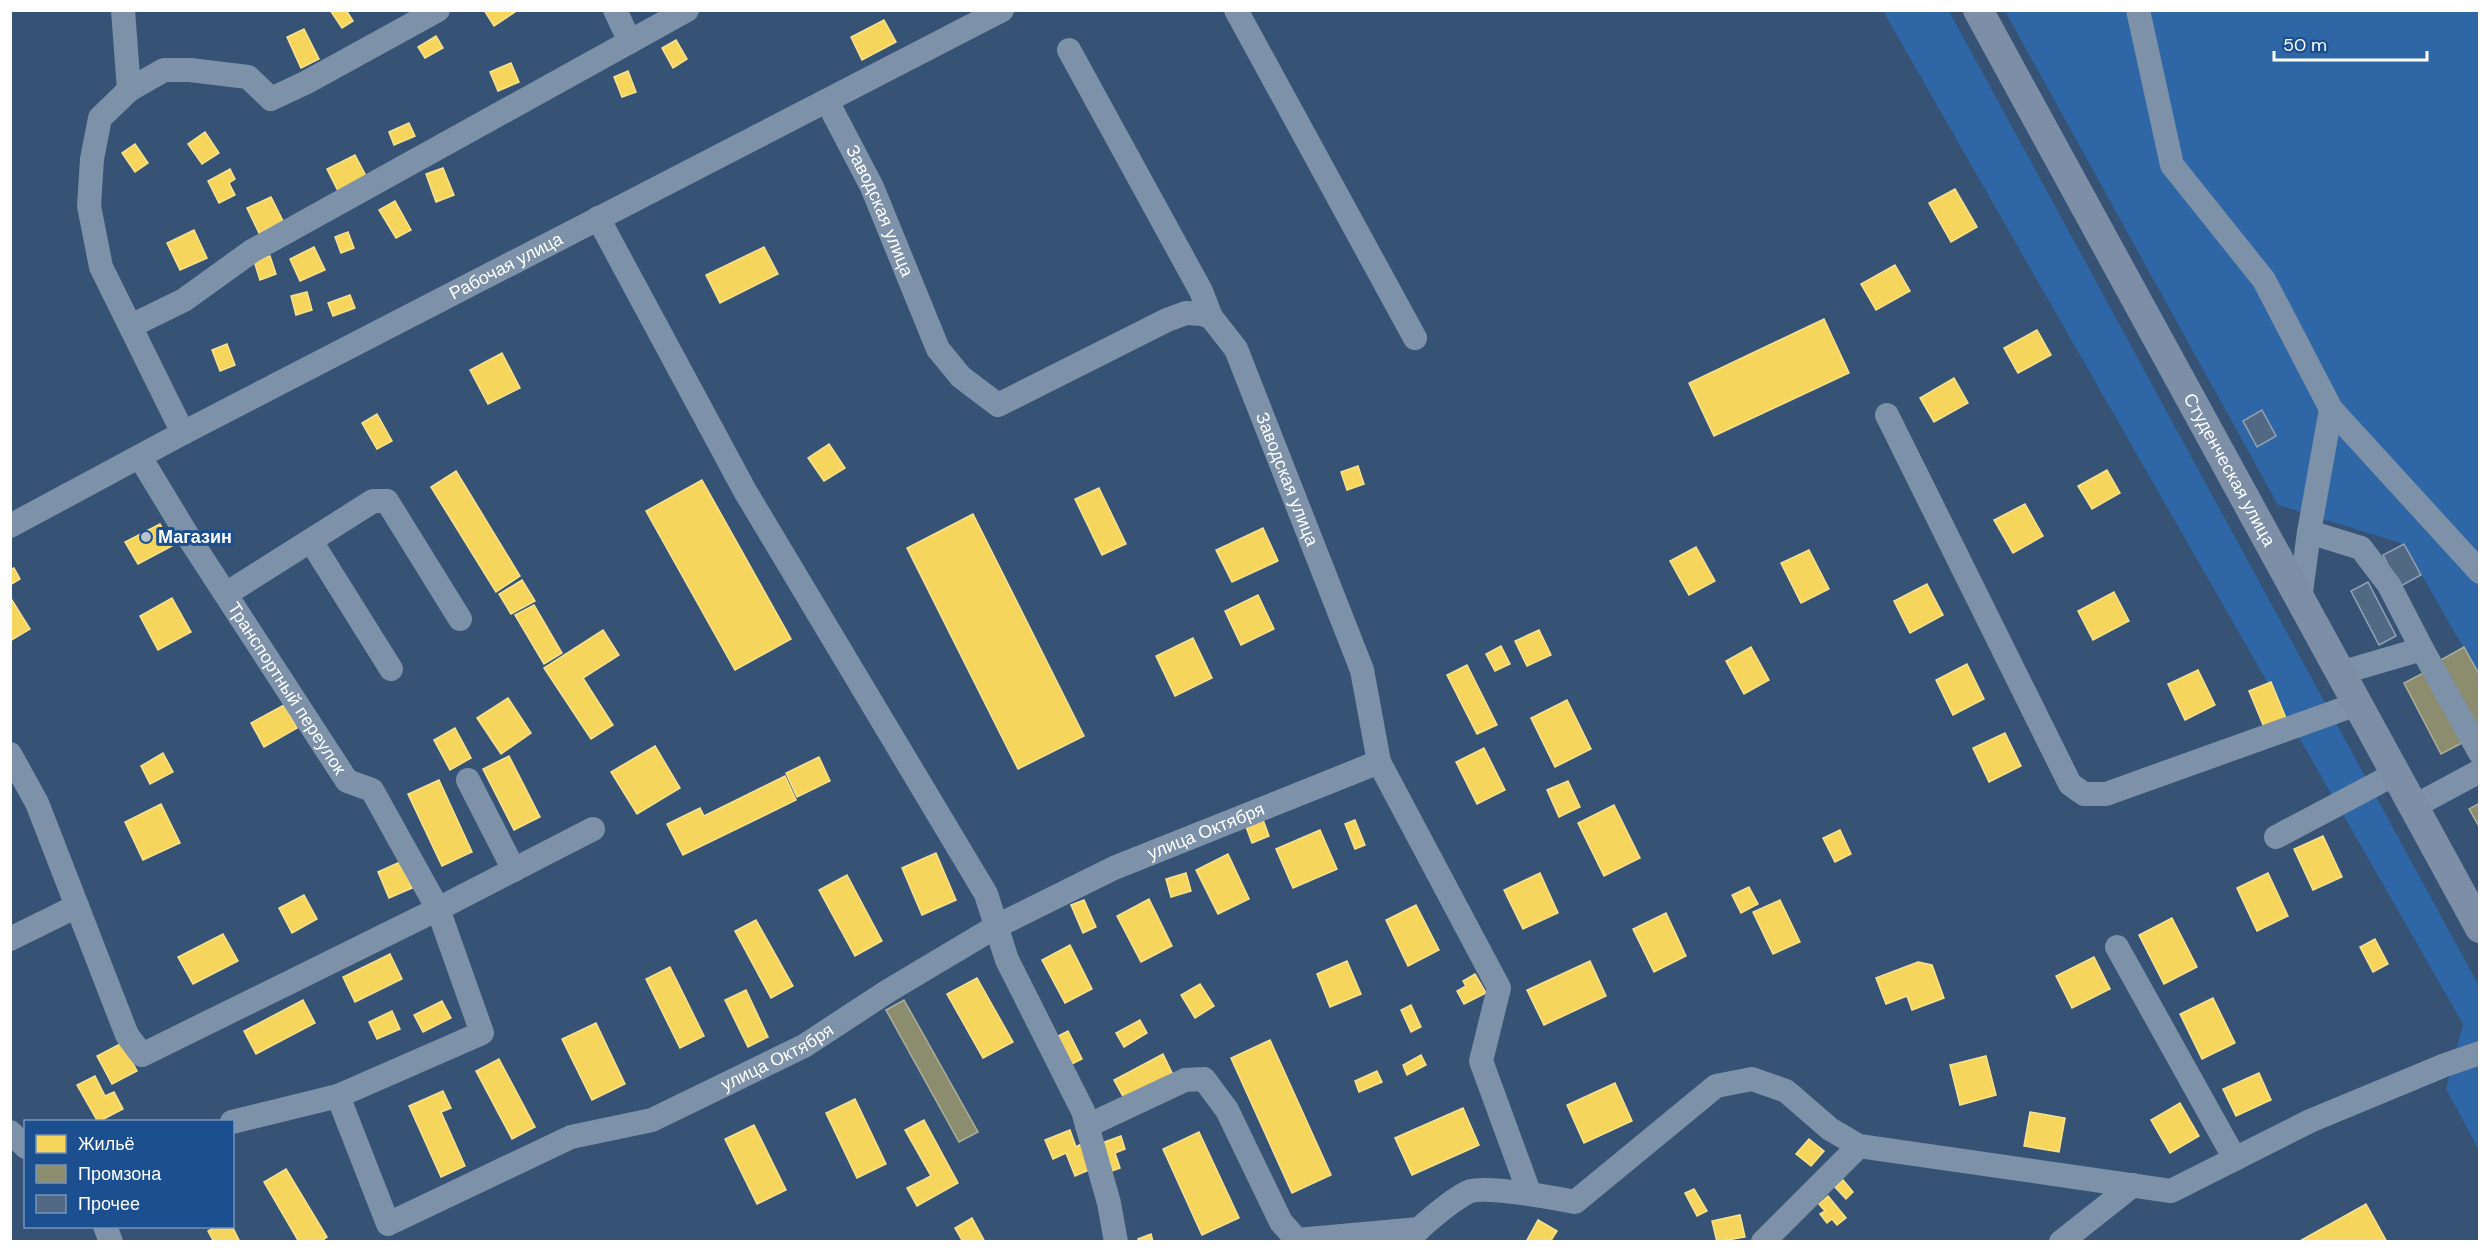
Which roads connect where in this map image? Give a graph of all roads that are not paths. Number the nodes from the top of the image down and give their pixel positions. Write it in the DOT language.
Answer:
graph roads {
  1 [pos="123,10"];
  2 [pos="438,10"];
  3 [pos="615,10"];
  4 [pos="687,10"];
  5 [pos="1002,10"];
  6 [pos="1236,10"];
  7 [pos="1978,10"];
  8 [pos="2138,10"];
  9 [pos="630,42"];
  10 [pos="1069,50"];
  11 [pos="129,90"];
  12 [pos="827,101"];
  13 [pos="598,219"];
  14 [pos="1211,317"];
  15 [pos="131,326"];
  16 [pos="1415,338"];
  17 [pos="2331,409"];
  18 [pos="1887,415"];
  19 [pos="183,433"];
  20 [pos="140,457"];
  21 [pos="10,526"];
  22 [pos="2309,532"];
  23 [pos="311,541"];
  24 [pos="2480,572"];
  25 [pos="226,594"];
  26 [pos="2300,600"];
  27 [pos="460,619"];
  28 [pos="2422,650"];
  29 [pos="391,669"];
  30 [pos="2340,673"];
  31 [pos="2357,705"];
  32 [pos="2480,753"];
  33 [pos="10,754"];
  34 [pos="1379,762"];
  35 [pos="2480,771"];
  36 [pos="2395,774"];
  37 [pos="468,780"];
  38 [pos="2413,807"];
  39 [pos="593,829"];
  40 [pos="2276,837"];
  41 [pos="514,870"];
  42 [pos="77,906"];
  43 [pos="438,909"];
  44 [pos="997,926"];
  45 [pos="2480,928"];
  46 [pos="10,939"];
  47 [pos="2116,947"];
  48 [pos="2480,1053"];
  49 [pos="338,1096"];
  50 [pos="234,1122"];
  51 [pos="1087,1125"];
  52 [pos="10,1132"];
  53 [pos="24,1145"];
  54 [pos="1859,1146"];
  55 [pos="2235,1159"];
  56 [pos="2133,1185"];
  57 [pos="1529,1192"];
  58 [pos="105,1228"];
  59 [pos="1412,1235"];
  60 [pos="111,1242"];
  61 [pos="1116,1242"];
  62 [pos="1763,1242"];
  63 [pos="2061,1242"];
  1 -- 11 [label="street"];
  2 -- 11 [label="street"];
  3 -- 9 [label="street"];
  4 -- 9 [label="street"];
  5 -- 12 [label="street, Рабочая улица"];
  6 -- 16 [label="street"];
  7 -- 26 [label="main road, Студенческая улица"];
  8 -- 17 [label="street"];
  9 -- 15 [label="street"];
  10 -- 14 [label="street"];
  11 -- 15 [label="street"];
  12 -- 13 [label="street, Рабочая улица"];
  12 -- 14 [label="street, Заводская улица"];
  13 -- 19 [label="street, Рабочая улица"];
  13 -- 44 [label="street"];
  14 -- 34 [label="street, Заводская улица"];
  15 -- 19 [label="street"];
  17 -- 22 [label="street"];
  17 -- 24 [label="street"];
  18 -- 31 [label="street"];
  19 -- 20 [label="street, Рабочая улица"];
  20 -- 21 [label="street, Рабочая улица"];
  20 -- 25 [label="street, Транспортный переулок"];
  22 -- 26 [label="street"];
  22 -- 28 [label="street"];
  23 -- 25 [label="street"];
  23 -- 27 [label="street"];
  23 -- 29 [label="street"];
  25 -- 43 [label="street, Транспортный переулок"];
  26 -- 30 [label="main road, Студенческая улица"];
  28 -- 30 [label="street"];
  28 -- 32 [label="street"];
  30 -- 31 [label="main road, Студенческая улица"];
  31 -- 36 [label="main road, Студенческая улица"];
  33 -- 42 [label="street"];
  34 -- 44 [label="street, улица Октября"];
  34 -- 57 [label="street, Заводская улица"];
  35 -- 38 [label="street"];
  36 -- 38 [label="main road, Студенческая улица"];
  36 -- 40 [label="street"];
  37 -- 41 [label="street"];
  38 -- 45 [label="main road, Студенческая улица"];
  39 -- 41 [label="street"];
  41 -- 43 [label="street"];
  42 -- 43 [label="street"];
  42 -- 46 [label="street"];
  43 -- 49 [label="street, Транспортный переулок"];
  44 -- 49 [label="street, улица Октября"];
  44 -- 51 [label="street"];
  47 -- 55 [label="street"];
  48 -- 55 [label="street"];
  49 -- 50 [label="street"];
  51 -- 59 [label="street"];
  51 -- 61 [label="street"];
  52 -- 53 [label="street"];
  54 -- 56 [label="street"];
  54 -- 57 [label="street"];
  54 -- 62 [label="street"];
  55 -- 56 [label="street"];
  56 -- 63 [label="street"];
  57 -- 59 [label="street"];
  58 -- 60 [label="street"];
}
